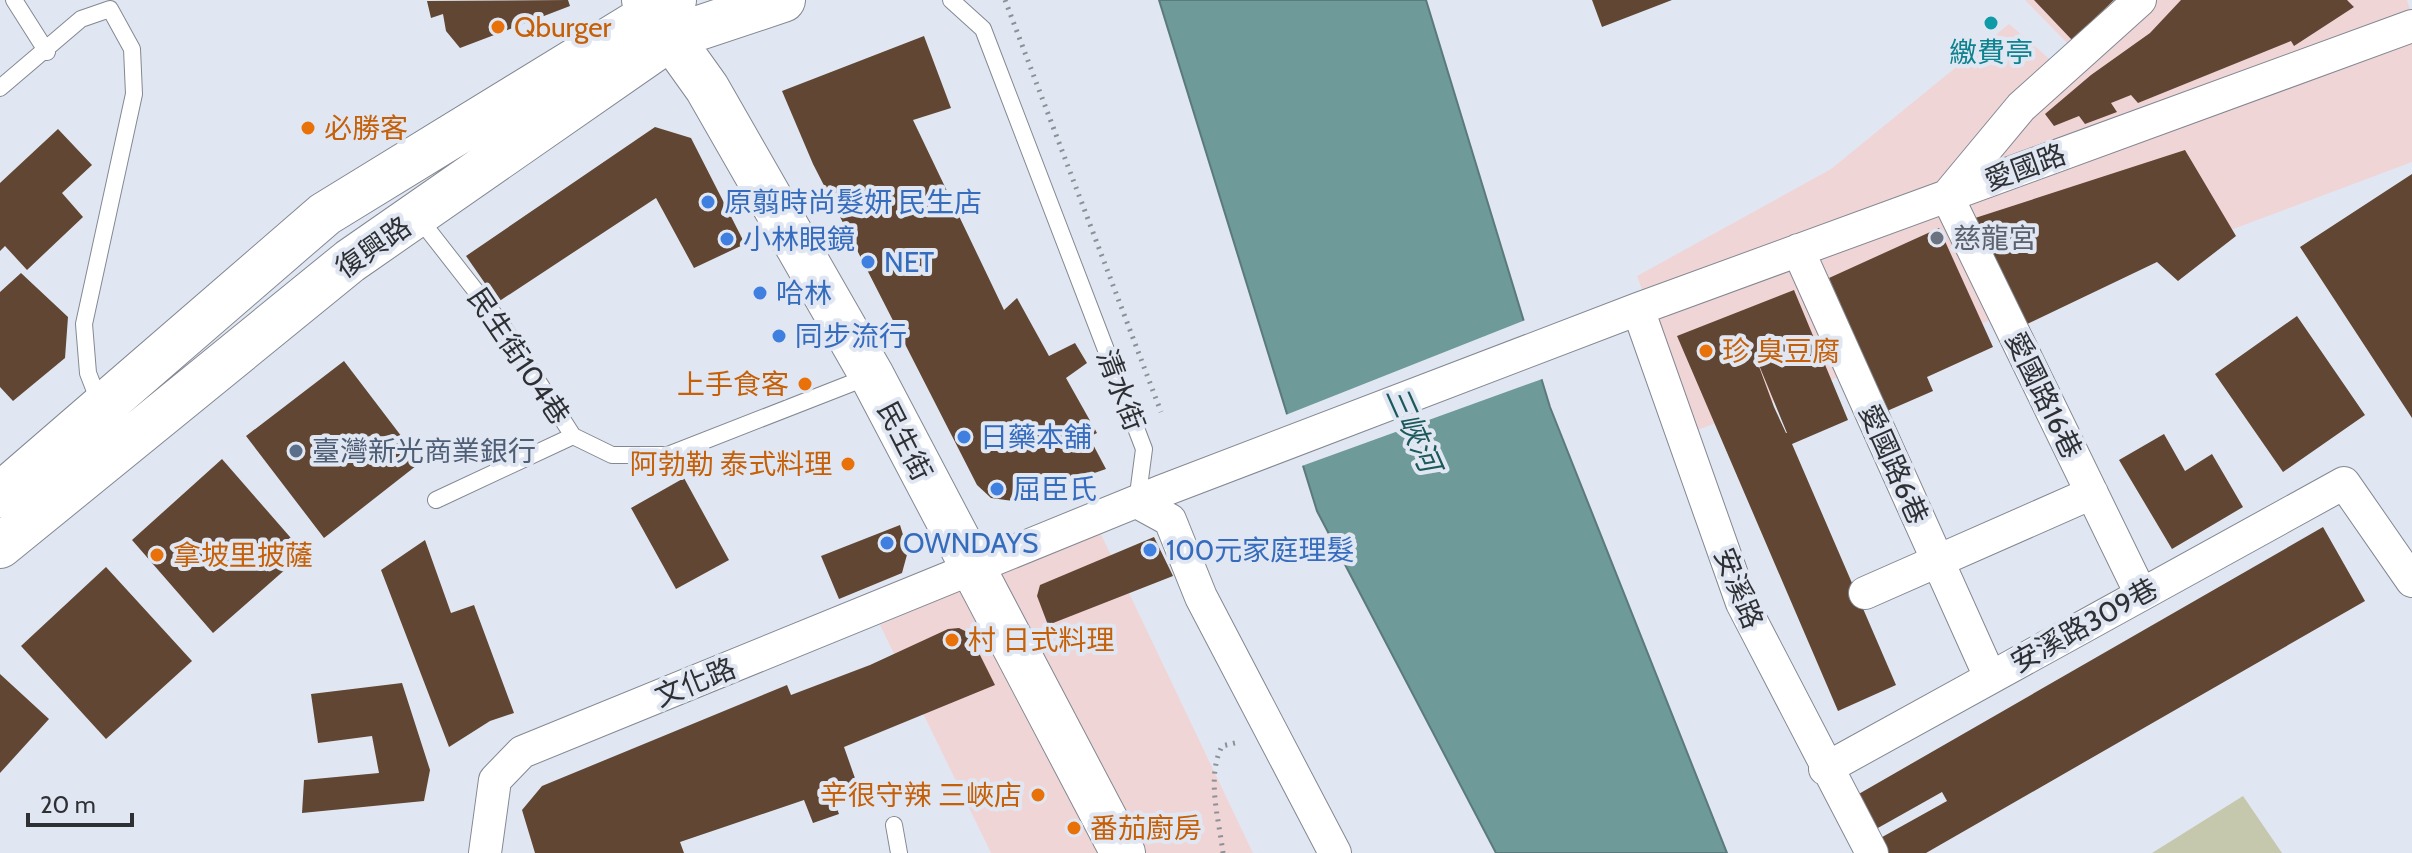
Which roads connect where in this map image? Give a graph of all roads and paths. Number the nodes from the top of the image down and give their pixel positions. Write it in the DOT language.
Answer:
graph roads {
  1 [pos="14,0"];
  2 [pos="951,0"];
  3 [pos="1005,0"];
  4 [pos="2140,0"];
  5 [pos="781,1"];
  6 [pos="664,9"];
  7 [pos="2412,26"];
  8 [pos="47,52"];
  9 [pos="0,88"];
  10 [pos="1947,196"];
  11 [pos="417,215"];
  12 [pos="1798,250"];
  13 [pos="1638,309"];
  14 [pos="872,376"];
  15 [pos="100,405"];
  16 [pos="1161,412"];
  17 [pos="573,436"];
  18 [pos="2092,493"];
  19 [pos="0,495"];
  20 [pos="1149,496"];
  21 [pos="436,500"];
  22 [pos="0,546"];
  23 [pos="1938,561"];
  24 [pos="971,568"];
  25 [pos="2412,581"];
  26 [pos="1865,593"];
  27 [pos="2141,594"];
  28 [pos="1990,677"];
  29 [pos="1243,741"];
  30 [pos="1825,769"];
  31 [pos="894,825"];
  32 [pos="485,853"];
  33 [pos="899,853"];
  34 [pos="1123,853"];
  35 [pos="1223,853"];
  36 [pos="1335,853"];
  37 [pos="1872,853"];
  1 -- 8 [label="lane"];
  2 -- 20 [label="lane, 清水街"];
  3 -- 16 [label="path"];
  4 -- 10 [label="street"];
  5 -- 6 [label="main road, 復興路"];
  6 -- 11 [label="main road, 復興路"];
  6 -- 14 [label="main road, 民生街"];
  6 -- 15 [label="main road, 復興路"];
  7 -- 10 [label="street, 愛國路"];
  8 -- 9 [label="lane"];
  8 -- 15 [label="lane"];
  10 -- 12 [label="street, 愛國路"];
  10 -- 18 [label="street, 愛國路16巷"];
  11 -- 17 [label="lane, 民生街104巷"];
  11 -- 22 [label="main road, 復興路"];
  12 -- 13 [label="street, 愛國路"];
  12 -- 23 [label="street, 愛國路6巷"];
  13 -- 20 [label="street, 愛國路"];
  13 -- 30 [label="street, 安溪路"];
  14 -- 17 [label="lane, 民生街104巷"];
  14 -- 24 [label="main road, 民生街"];
  15 -- 19 [label="main road, 復興路"];
  17 -- 21 [label="lane"];
  18 -- 23 [label="street"];
  18 -- 27 [label="street, 愛國路16巷"];
  20 -- 24 [label="street, 文化路"];
  20 -- 36 [label="street"];
  23 -- 26 [label="street"];
  23 -- 28 [label="street, 愛國路6巷"];
  24 -- 32 [label="street, 文化路"];
  24 -- 34 [label="main road, 民生街"];
  25 -- 27 [label="street, 安溪路309巷"];
  27 -- 28 [label="street, 安溪路309巷"];
  28 -- 30 [label="street, 安溪路309巷"];
  29 -- 35 [label="path"];
  30 -- 37 [label="street, 安溪路"];
  31 -- 33 [label="lane"];
}
